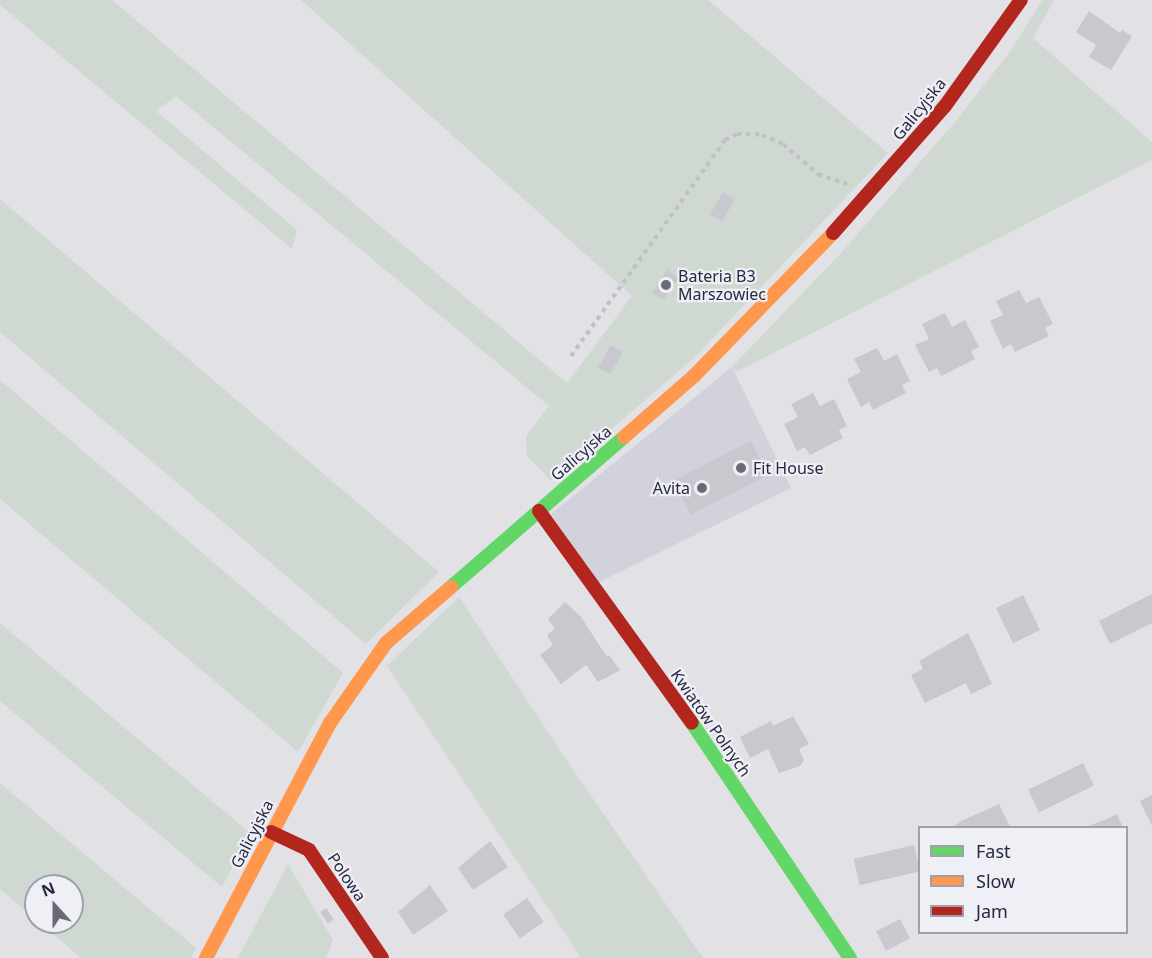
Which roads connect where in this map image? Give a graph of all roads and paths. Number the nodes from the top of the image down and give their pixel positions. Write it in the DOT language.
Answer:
graph roads {
  1 [pos="1021,0"];
  2 [pos="873,190"];
  3 [pos="571,356"];
  4 [pos="539,511"];
  5 [pos="271,832"];
  6 [pos="206,958"];
  7 [pos="382,958"];
  8 [pos="850,958"];
  1 -- 2 [label="street, Galicyjska"];
  2 -- 3 [label="path"];
  2 -- 4 [label="street, Galicyjska"];
  4 -- 5 [label="street, Galicyjska"];
  4 -- 8 [label="street, Kwiatów Polnych"];
  5 -- 6 [label="street, Galicyjska"];
  5 -- 7 [label="street, Polowa"];
}
